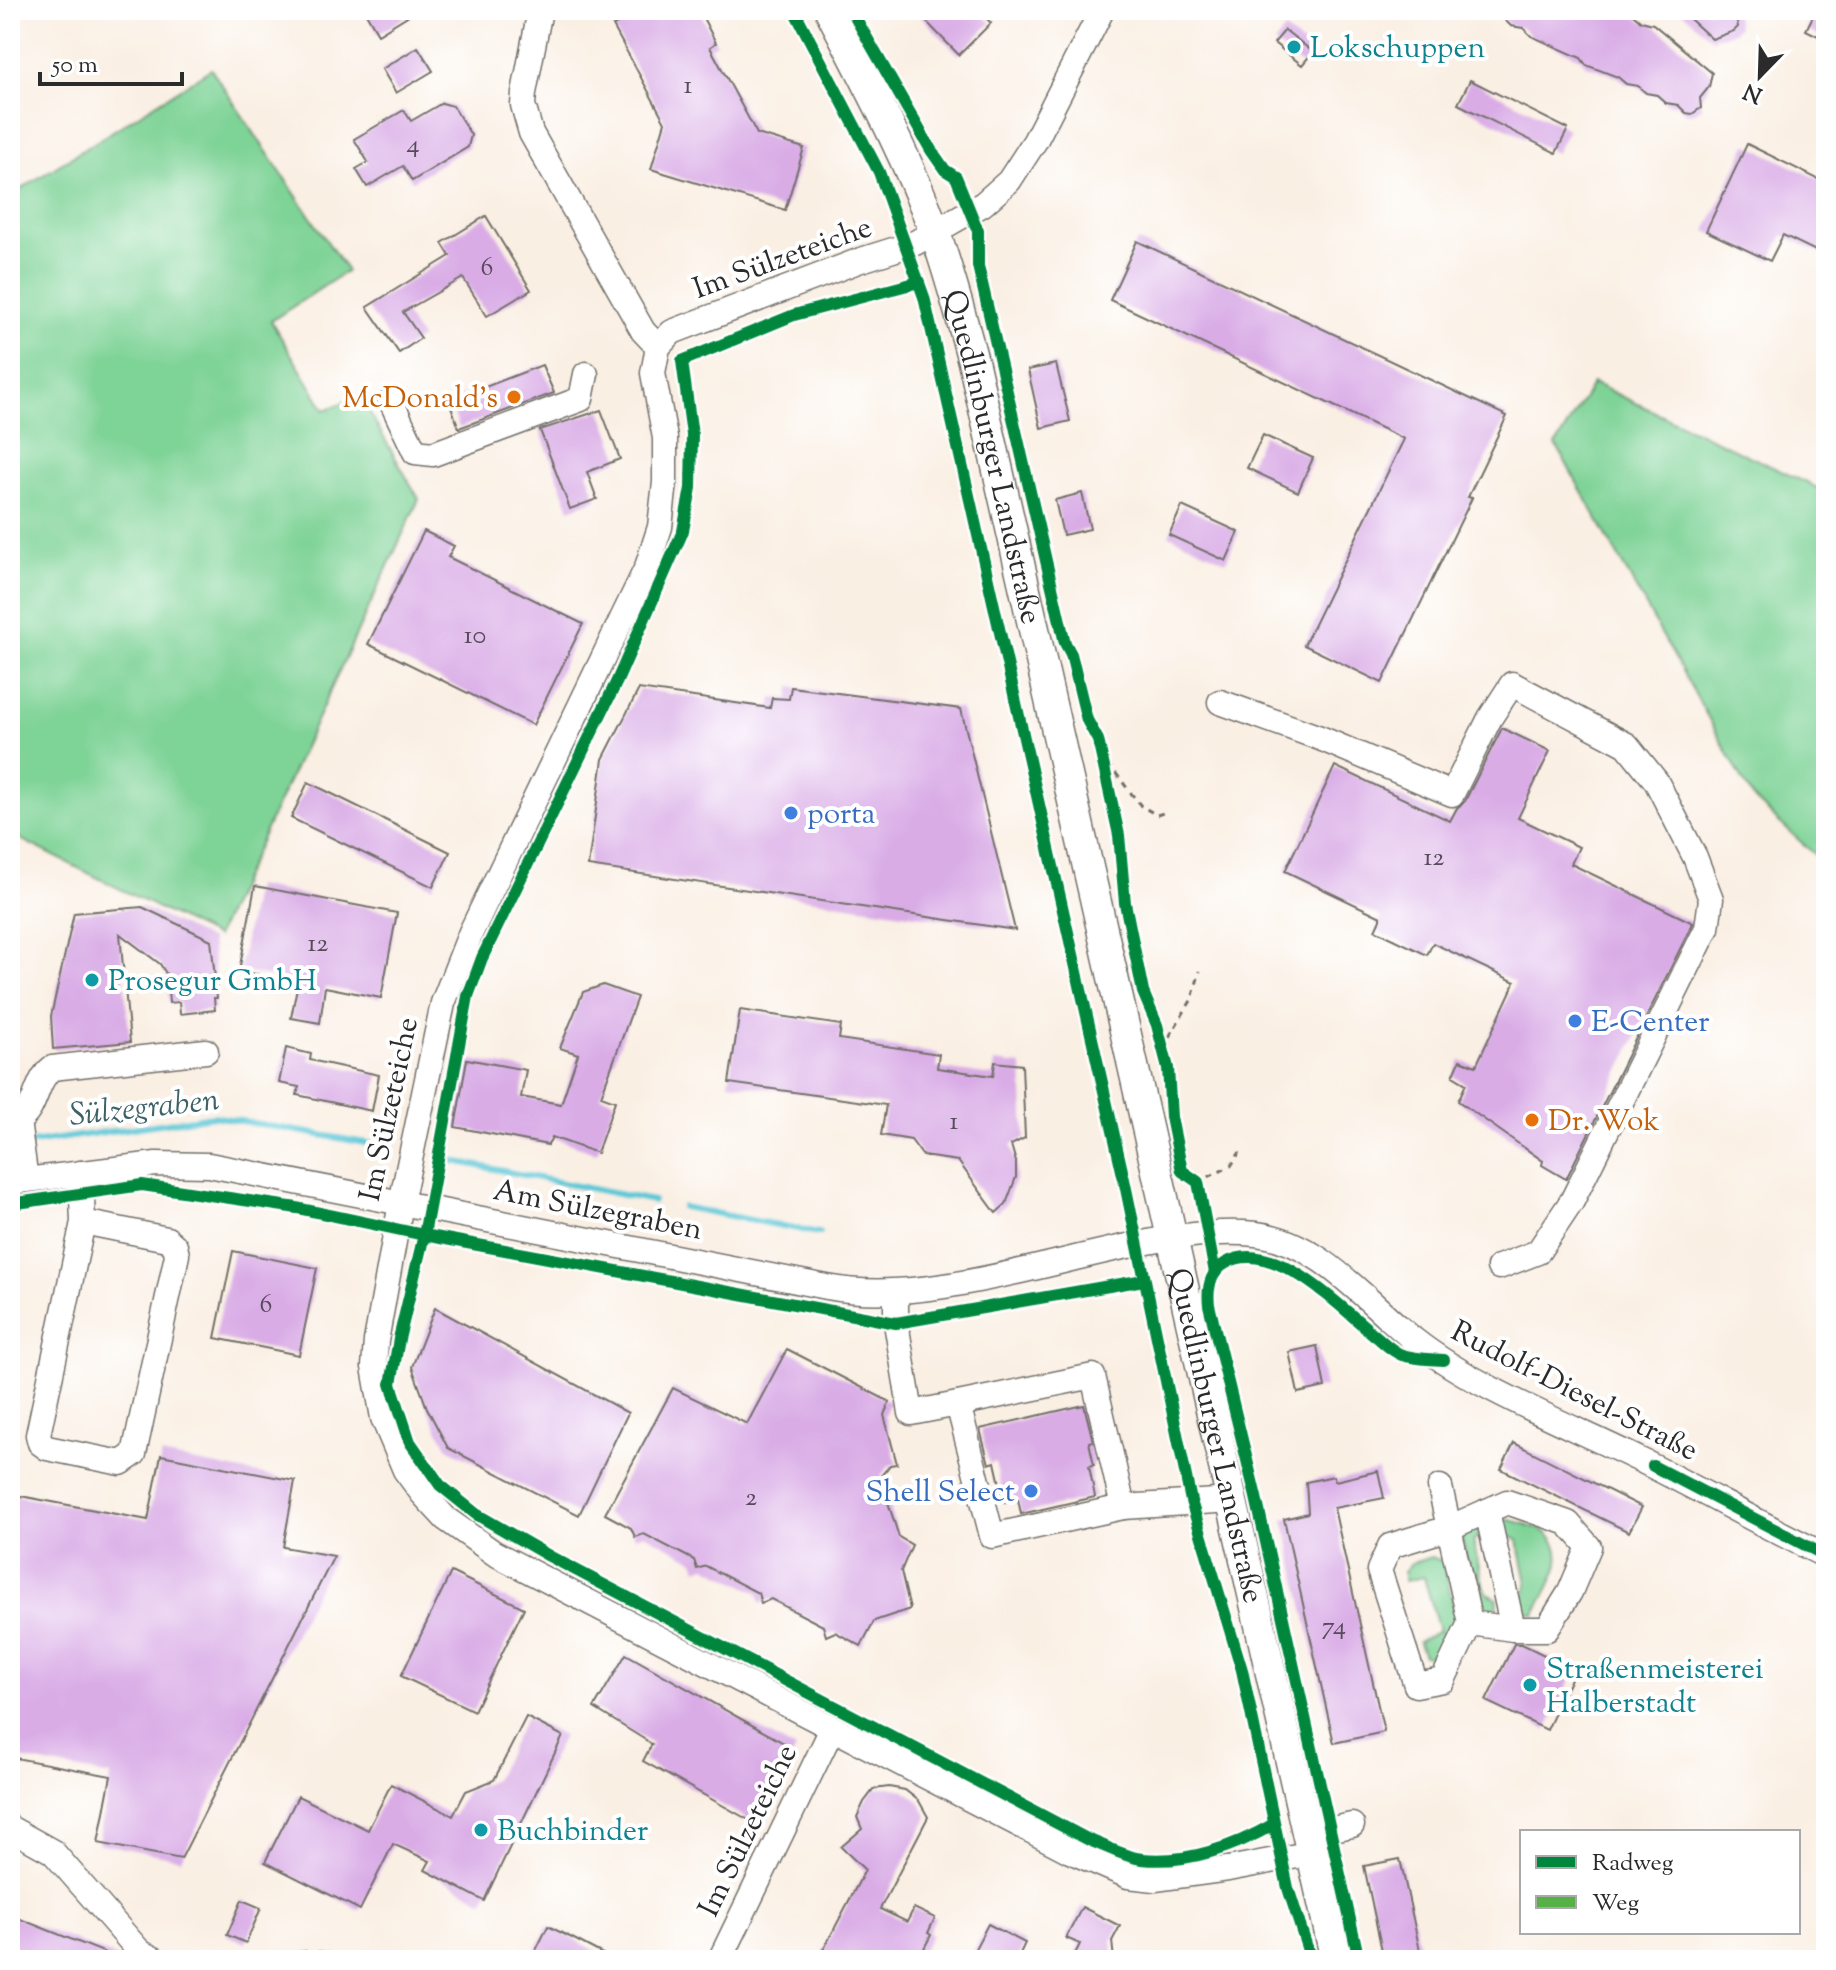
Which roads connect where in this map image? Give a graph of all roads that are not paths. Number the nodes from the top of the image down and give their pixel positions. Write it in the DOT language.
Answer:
graph roads {
  1 [pos="540,10"];
  2 [pos="830,10"];
  3 [pos="1102,10"];
  4 [pos="934,231"];
  5 [pos="658,347"];
  6 [pos="586,374"];
  7 [pos="391,401"];
  8 [pos="1220,702"];
  9 [pos="206,1051"];
  10 [pos="18,1132"];
  11 [pos="81,1173"];
  12 [pos="18,1181"];
  13 [pos="401,1203"];
  14 [pos="83,1222"];
  15 [pos="1172,1237"];
  16 [pos="1499,1267"];
  17 [pos="896,1292"];
  18 [pos="958,1404"];
  19 [pos="1440,1487"];
  20 [pos="1232,1500"];
  21 [pos="1123,1507"];
  22 [pos="1487,1511"];
  23 [pos="1449,1528"];
  24 [pos="1826,1556"];
  25 [pos="1470,1623"];
  26 [pos="1513,1629"];
  27 [pos="832,1729"];
  28 [pos="1352,1825"];
  29 [pos="10,1828"];
  30 [pos="1311,1843"];
  31 [pos="156,1960"];
  32 [pos="720,1960"];
  33 [pos="1336,1960"];
  1 -- 5 [label="street"];
  2 -- 4 [label="main road, Quedlinburger Landstraße"];
  3 -- 4 [label="street, Im Sülzeteiche"];
  4 -- 5 [label="street, Im Sülzeteiche"];
  4 -- 15 [label="main road, Quedlinburger Landstraße"];
  5 -- 13 [label="street, Im Sülzeteiche"];
  6 -- 7 [label="street"];
  8 -- 16 [label="street"];
  9 -- 10 [label="street"];
  10 -- 12 [label="street"];
  11 -- 12 [label="street, Am Sülzegraben"];
  11 -- 13 [label="street, Am Sülzegraben"];
  11 -- 14 [label="street"];
  13 -- 17 [label="street, Am Sülzegraben"];
  13 -- 27 [label="street, Im Sülzeteiche"];
  14 -- 14 [label="street"];
  15 -- 17 [label="street, Am Sülzegraben"];
  15 -- 20 [label="main road, Quedlinburger Landstraße"];
  15 -- 24 [label="street, Rudolf-Diesel-Straße"];
  17 -- 18 [label="street"];
  18 -- 21 [label="street"];
  18 -- 21 [label="street"];
  19 -- 23 [label="street"];
  20 -- 21 [label="street"];
  20 -- 30 [label="main road, Quedlinburger Landstraße"];
  22 -- 23 [label="street"];
  22 -- 26 [label="street"];
  22 -- 26 [label="street"];
  23 -- 25 [label="street"];
  23 -- 25 [label="street"];
  25 -- 26 [label="street"];
  27 -- 30 [label="street, Im Sülzeteiche"];
  27 -- 32 [label="street, Im Sülzeteiche"];
  28 -- 30 [label="street, Im Sülzeteiche"];
  29 -- 31 [label="street"];
  30 -- 33 [label="main road, Quedlinburger Landstraße"];
}
